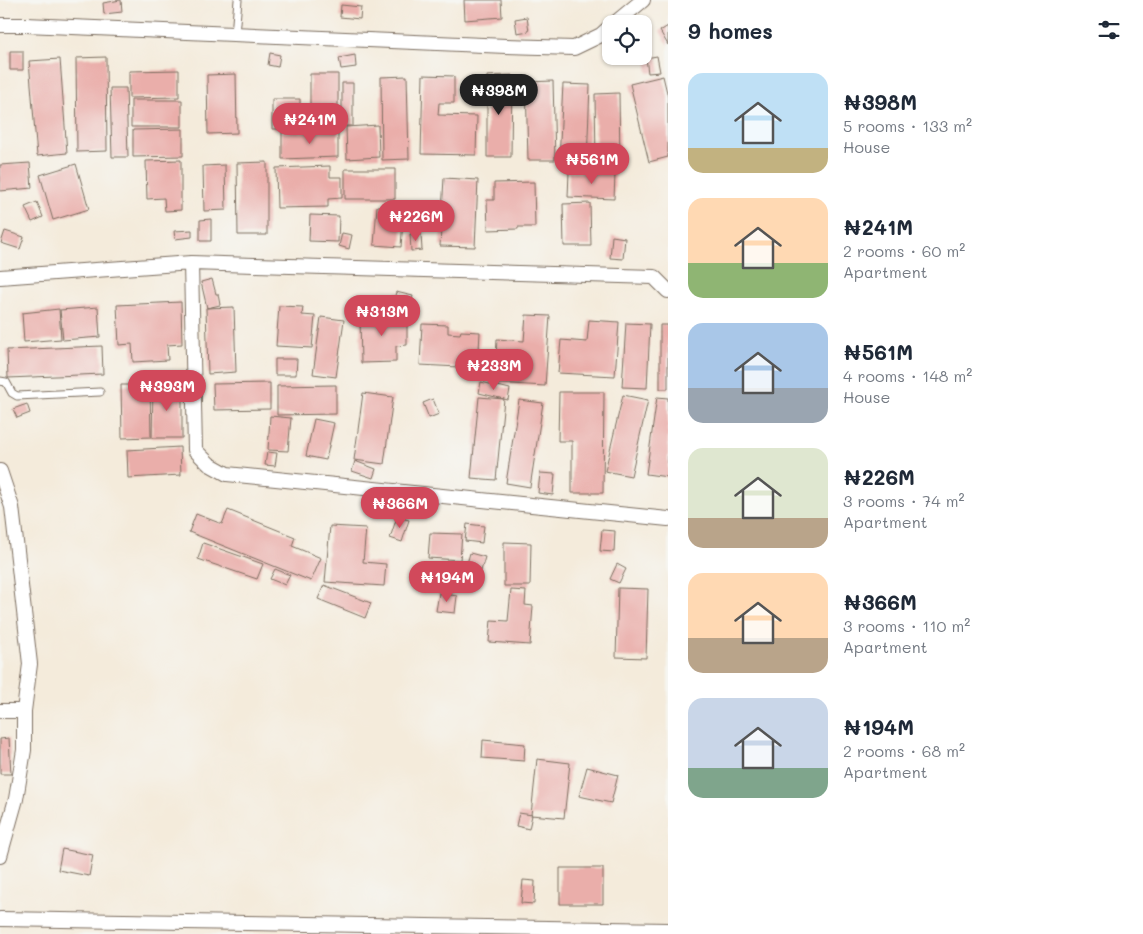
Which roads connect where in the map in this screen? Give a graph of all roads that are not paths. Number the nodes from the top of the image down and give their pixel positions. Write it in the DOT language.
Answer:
graph roads {
  1 [pos="238,0"];
  2 [pos="643,0"];
  3 [pos="624,15"];
  4 [pos="0,25"];
  5 [pos="602,33"];
  6 [pos="235,34"];
  7 [pos="191,263"];
  8 [pos="0,277"];
  9 [pos="668,291"];
  10 [pos="0,381"];
  11 [pos="100,392"];
  12 [pos="0,471"];
  13 [pos="668,519"];
  14 [pos="0,711"];
  15 [pos="24,711"];
  16 [pos="1,848"];
  17 [pos="0,919"];
  18 [pos="668,930"];
  1 -- 6 [label="lane"];
  2 -- 3 [label="street"];
  4 -- 6 [label="street"];
  5 -- 6 [label="street"];
  7 -- 8 [label="street"];
  7 -- 9 [label="street"];
  7 -- 13 [label="street"];
  10 -- 11 [label="lane"];
  12 -- 15 [label="street"];
  14 -- 15 [label="street"];
  15 -- 16 [label="street"];
  17 -- 18 [label="street"];
}
